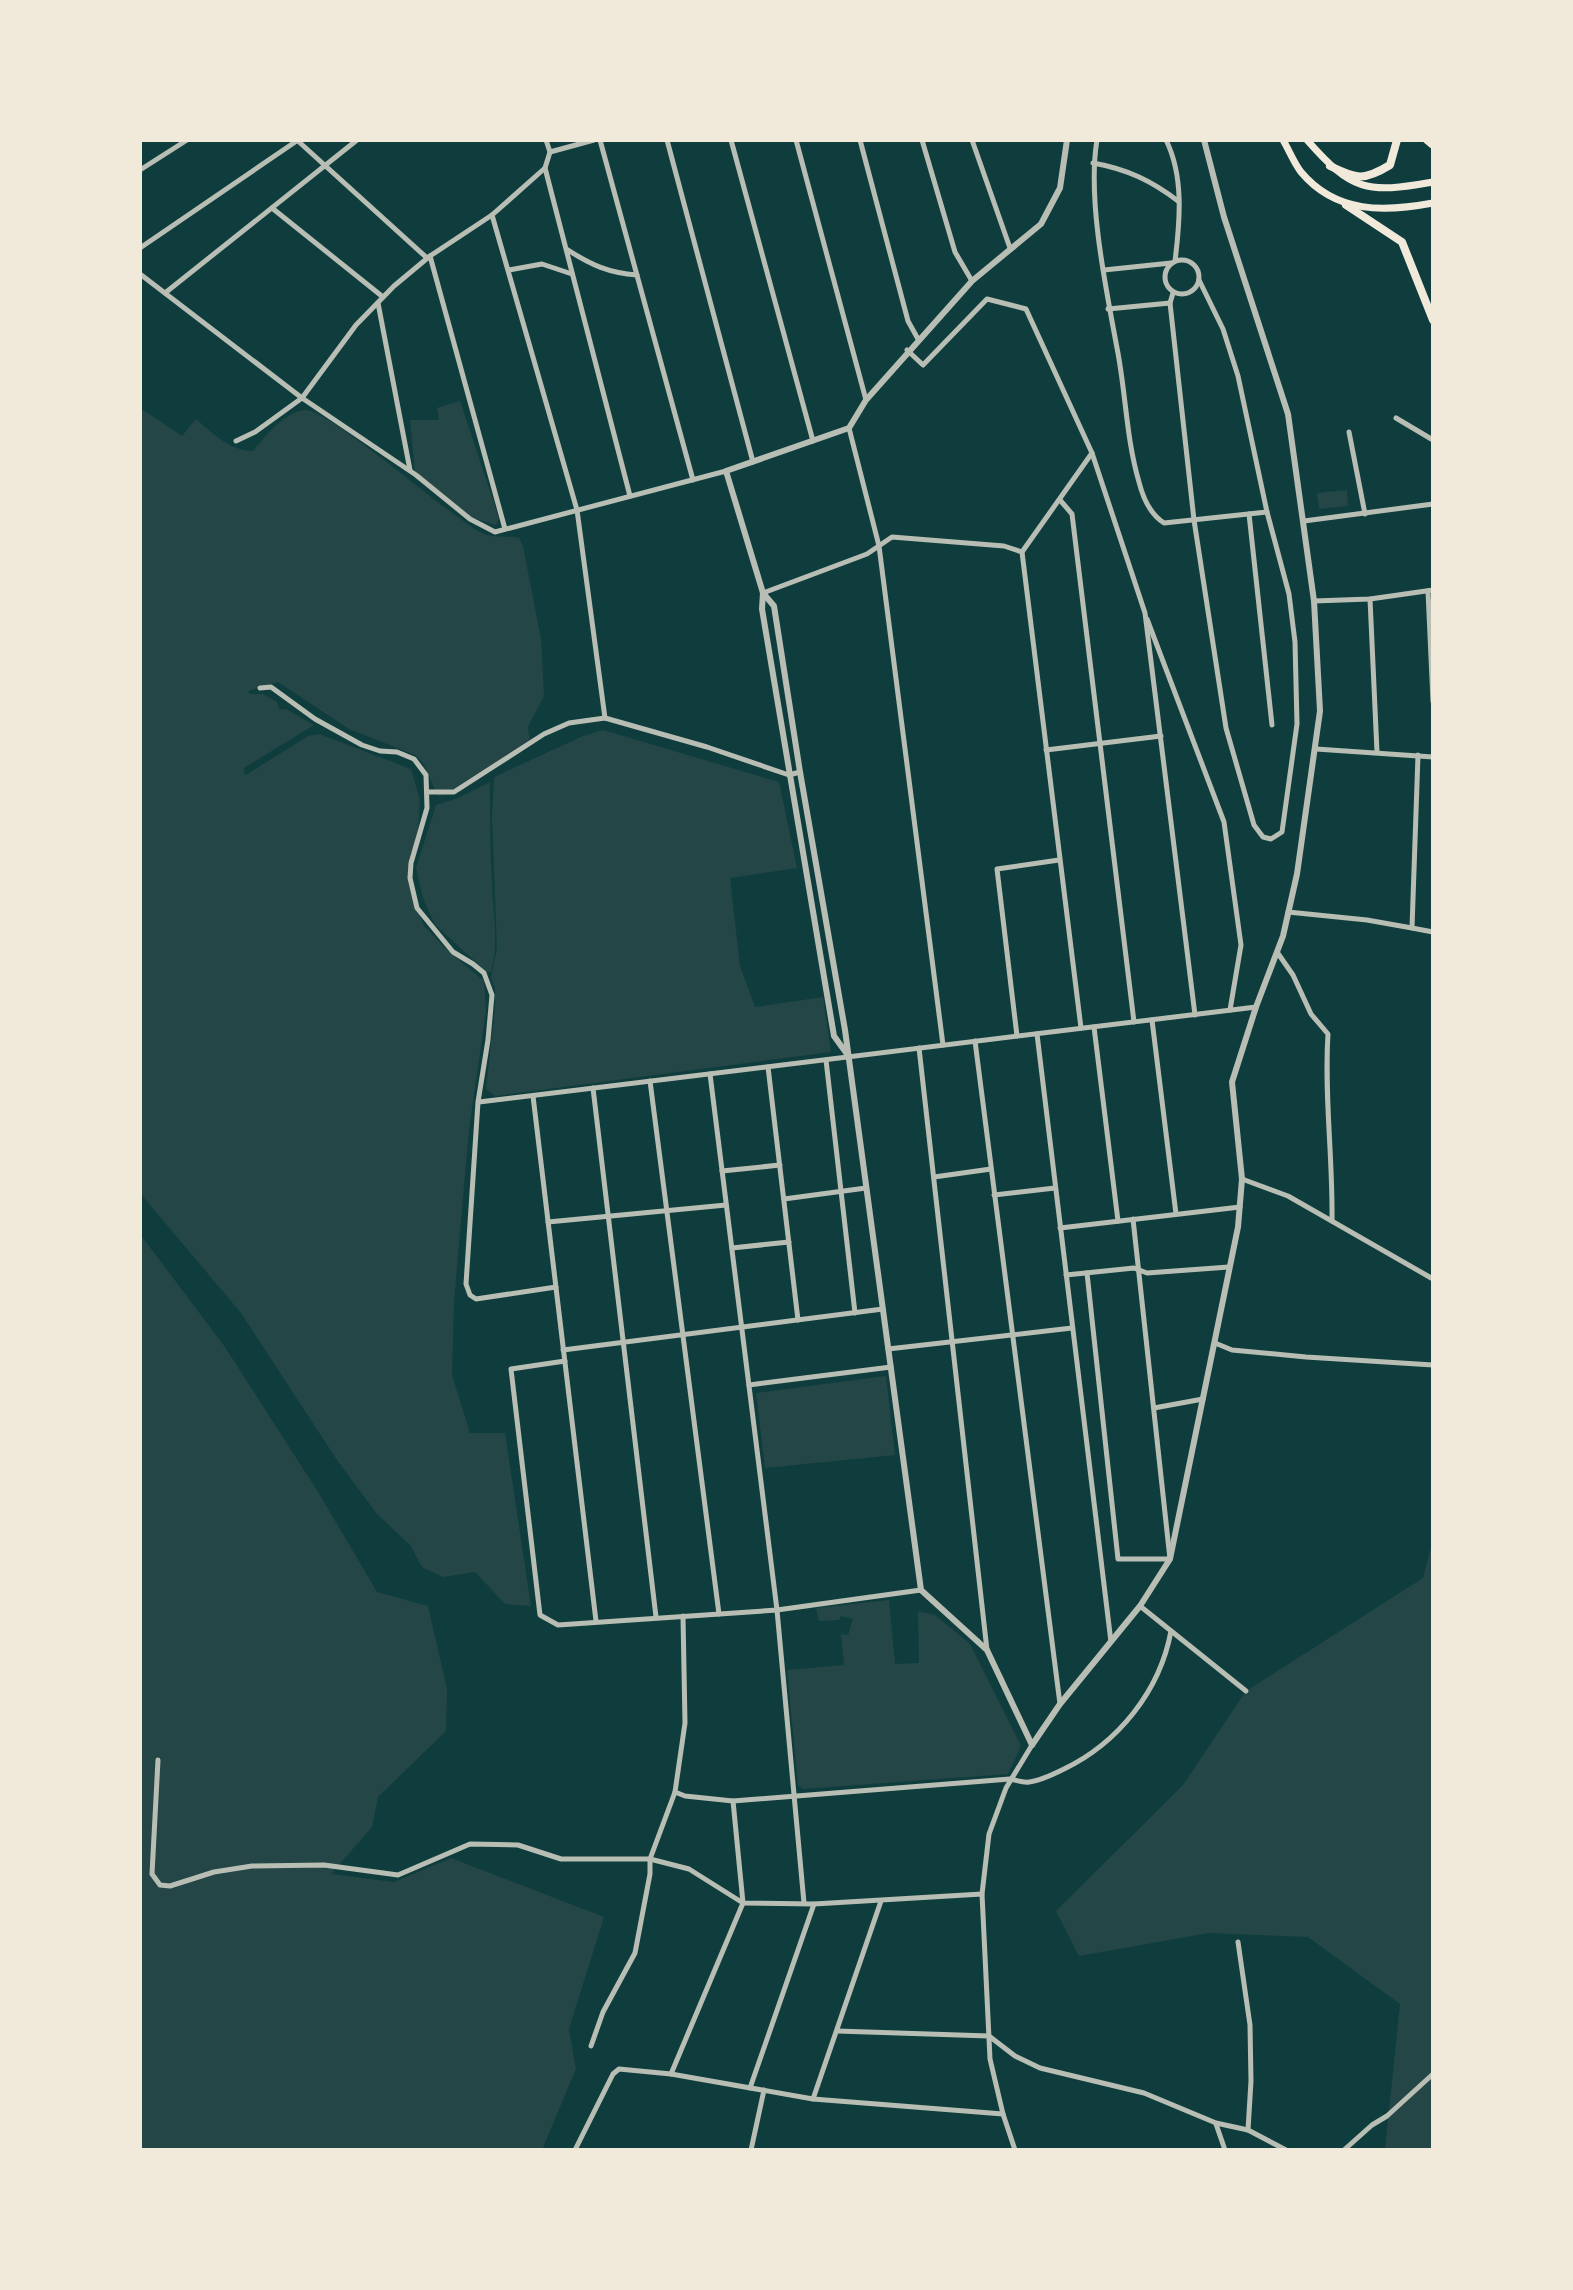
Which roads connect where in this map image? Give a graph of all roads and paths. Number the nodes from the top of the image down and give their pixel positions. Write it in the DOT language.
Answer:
graph roads {
  1 [pos="187,140"];
  2 [pos="298,140"];
  3 [pos="357,140"];
  4 [pos="546,140"];
  5 [pos="597,140"];
  6 [pos="667,140"];
  7 [pos="731,140"];
  8 [pos="796,140"];
  9 [pos="860,140"];
  10 [pos="922,140"];
  11 [pos="972,140"];
  12 [pos="1067,140"];
  13 [pos="1097,140"];
  14 [pos="1166,140"];
  15 [pos="1204,140"];
  16 [pos="1283,140"];
  17 [pos="1307,140"];
  18 [pos="1397,140"];
  19 [pos="1427,140"];
  20 [pos="1433,145"];
  21 [pos="550,152"];
  22 [pos="1093,163"];
  23 [pos="325,165"];
  24 [pos="1330,166"];
  25 [pos="545,168"];
  26 [pos="140,170"];
  27 [pos="1433,182"];
  28 [pos="1178,201"];
  29 [pos="1433,203"];
  30 [pos="1346,205"];
  31 [pos="272,208"];
  32 [pos="492,215"];
  33 [pos="140,248"];
  34 [pos="1010,248"];
  35 [pos="566,249"];
  36 [pos="428,257"];
  37 [pos="1174,262"];
  38 [pos="509,270"];
  39 [pos="1104,270"];
  40 [pos="140,274"];
  41 [pos="573,274"];
  42 [pos="637,275"];
  43 [pos="1199,280"];
  44 [pos="972,281"];
  45 [pos="165,293"];
  46 [pos="1173,293"];
  47 [pos="380,300"];
  48 [pos="1170,303"];
  49 [pos="1108,309"];
  50 [pos="1433,320"];
  51 [pos="918,339"];
  52 [pos="907,350"];
  53 [pos="302,398"];
  54 [pos="866,400"];
  55 [pos="1396,418"];
  56 [pos="849,428"];
  57 [pos="1349,432"];
  58 [pos="1433,440"];
  59 [pos="236,441"];
  60 [pos="813,441"];
  61 [pos="1092,453"];
  62 [pos="753,462"];
  63 [pos="410,471"];
  64 [pos="726,471"];
  65 [pos="693,480"];
  66 [pos="630,496"];
  67 [pos="1060,500"];
  68 [pos="1433,504"];
  69 [pos="577,510"];
  70 [pos="1267,512"];
  71 [pos="1249,514"];
  72 [pos="1365,514"];
  73 [pos="1194,520"];
  74 [pos="1304,521"];
  75 [pos="505,529"];
  76 [pos="879,546"];
  77 [pos="1022,552"];
  78 [pos="1431,590"];
  79 [pos="763,593"];
  80 [pos="1370,599"];
  81 [pos="1314,601"];
  82 [pos="1145,613"];
  83 [pos="260,688"];
  84 [pos="1433,702"];
  85 [pos="605,718"];
  86 [pos="1272,725"];
  87 [pos="1161,736"];
  88 [pos="1101,743"];
  89 [pos="1316,749"];
  90 [pos="1046,750"];
  91 [pos="1377,752"];
  92 [pos="1418,755"];
  93 [pos="1433,757"];
  94 [pos="800,772"];
  95 [pos="789,775"];
  96 [pos="428,792"];
  97 [pos="1060,860"];
  98 [pos="1288,912"];
  99 [pos="1412,928"];
  100 [pos="1433,932"];
  101 [pos="1277,952"];
  102 [pos="1256,1007"];
  103 [pos="1230,1010"];
  104 [pos="1195,1015"];
  105 [pos="1152,1020"];
  106 [pos="1134,1022"];
  107 [pos="1094,1027"];
  108 [pos="1081,1028"];
  109 [pos="1037,1034"];
  110 [pos="1017,1036"];
  111 [pos="975,1041"];
  112 [pos="943,1045"];
  113 [pos="919,1048"];
  114 [pos="849,1057"];
  115 [pos="826,1060"];
  116 [pos="768,1067"];
  117 [pos="710,1074"];
  118 [pos="650,1081"];
  119 [pos="593,1088"];
  120 [pos="533,1096"];
  121 [pos="478,1102"];
  122 [pos="780,1165"];
  123 [pos="991,1169"];
  124 [pos="722,1171"];
  125 [pos="934,1177"];
  126 [pos="1242,1179"];
  127 [pos="866,1188"];
  128 [pos="1055,1188"];
  129 [pos="841,1192"];
  130 [pos="994,1195"];
  131 [pos="784,1199"];
  132 [pos="726,1205"];
  133 [pos="1240,1207"];
  134 [pos="667,1211"];
  135 [pos="1176,1214"];
  136 [pos="609,1217"];
  137 [pos="1133,1219"];
  138 [pos="1118,1221"];
  139 [pos="1332,1221"];
  140 [pos="548,1222"];
  141 [pos="1060,1228"];
  142 [pos="789,1242"];
  143 [pos="732,1248"];
  144 [pos="1229,1267"];
  145 [pos="1138,1271"];
  146 [pos="1087,1273"];
  147 [pos="1066,1275"];
  148 [pos="1433,1279"];
  149 [pos="556,1287"];
  150 [pos="883,1309"];
  151 [pos="855,1313"];
  152 [pos="798,1320"];
  153 [pos="741,1327"];
  154 [pos="1072,1328"];
  155 [pos="683,1335"];
  156 [pos="1013,1335"];
  157 [pos="952,1342"];
  158 [pos="623,1343"];
  159 [pos="1215,1343"];
  160 [pos="888,1349"];
  161 [pos="563,1350"];
  162 [pos="565,1361"];
  163 [pos="1433,1365"];
  164 [pos="891,1367"];
  165 [pos="749,1385"];
  166 [pos="1204,1399"];
  167 [pos="1154,1408"];
  168 [pos="1170,1559"];
  169 [pos="921,1590"];
  170 [pos="1140,1606"];
  171 [pos="777,1610"];
  172 [pos="719,1614"];
  173 [pos="683,1616"];
  174 [pos="656,1617"];
  175 [pos="596,1621"];
  176 [pos="1171,1631"];
  177 [pos="1111,1642"];
  178 [pos="987,1650"];
  179 [pos="1246,1691"];
  180 [pos="1060,1704"];
  181 [pos="1032,1745"];
  182 [pos="158,1760"];
  183 [pos="1010,1779"];
  184 [pos="675,1792"];
  185 [pos="794,1794"];
  186 [pos="733,1801"];
  187 [pos="650,1859"];
  188 [pos="982,1894"];
  189 [pos="881,1901"];
  190 [pos="743,1903"];
  191 [pos="804,1904"];
  192 [pos="814,1904"];
  193 [pos="1238,1942"];
  194 [pos="837,2031"];
  195 [pos="989,2036"];
  196 [pos="591,2046"];
  197 [pos="671,2074"];
  198 [pos="1433,2074"];
  199 [pos="750,2088"];
  200 [pos="764,2090"];
  201 [pos="813,2099"];
  202 [pos="1003,2114"];
  203 [pos="1216,2123"];
  204 [pos="1248,2130"];
  205 [pos="575,2150"];
  206 [pos="751,2150"];
  207 [pos="1015,2150"];
  208 [pos="1225,2150"];
  209 [pos="1286,2150"];
  210 [pos="1344,2150"];
  1 -- 26 [label="street"];
  2 -- 23 [label="street"];
  2 -- 33 [label="street"];
  3 -- 23 [label="street"];
  4 -- 21 [label="street"];
  5 -- 21 [label="street"];
  5 -- 42 [label="street"];
  6 -- 62 [label="street"];
  7 -- 60 [label="street"];
  8 -- 54 [label="street"];
  9 -- 51 [label="street"];
  10 -- 44 [label="street"];
  11 -- 34 [label="street"];
  12 -- 34 [label="street"];
  13 -- 22 [label="street"];
  14 -- 28 [label="street"];
  15 -- 74 [label="street"];
  16 -- 30 [label="main road"];
  17 -- 24 [label="main road"];
  18 -- 24 [label="highway"];
  19 -- 20 [label="highway"];
  21 -- 25 [label="street"];
  22 -- 28 [label="street"];
  22 -- 39 [label="street"];
  23 -- 31 [label="street"];
  23 -- 36 [label="street"];
  24 -- 27 [label="main road"];
  25 -- 32 [label="street"];
  25 -- 35 [label="street"];
  28 -- 37 [label="street"];
  29 -- 30 [label="main road"];
  30 -- 50 [label="highway"];
  31 -- 45 [label="street"];
  31 -- 47 [label="street"];
  32 -- 36 [label="street"];
  32 -- 38 [label="street"];
  34 -- 44 [label="street"];
  35 -- 41 [label="street"];
  35 -- 42 [label="street"];
  36 -- 47 [label="street"];
  36 -- 75 [label="street"];
  37 -- 39 [label="street"];
  37 -- 43 [label="street"];
  37 -- 46 [label="street"];
  38 -- 41 [label="street"];
  38 -- 69 [label="street"];
  39 -- 49 [label="street"];
  40 -- 45 [label="street"];
  41 -- 66 [label="street"];
  42 -- 65 [label="street"];
  43 -- 46 [label="street"];
  43 -- 70 [label="street"];
  44 -- 51 [label="street"];
  45 -- 53 [label="street"];
  46 -- 48 [label="street"];
  47 -- 53 [label="street"];
  47 -- 63 [label="street"];
  48 -- 49 [label="street"];
  48 -- 73 [label="street"];
  49 -- 73 [label="street"];
  51 -- 52 [label="street"];
  52 -- 54 [label="street"];
  52 -- 61 [label="street"];
  53 -- 59 [label="street"];
  53 -- 63 [label="street"];
  54 -- 56 [label="street"];
  55 -- 58 [label="street"];
  56 -- 60 [label="street"];
  56 -- 76 [label="street"];
  57 -- 72 [label="street"];
  60 -- 62 [label="street"];
  61 -- 67 [label="street"];
  61 -- 82 [label="street"];
  62 -- 64 [label="street"];
  63 -- 75 [label="street"];
  64 -- 65 [label="street"];
  64 -- 79 [label="street"];
  65 -- 66 [label="street"];
  66 -- 69 [label="street"];
  67 -- 77 [label="street"];
  67 -- 88 [label="street"];
  68 -- 72 [label="street"];
  69 -- 75 [label="street"];
  69 -- 85 [label="street"];
  70 -- 71 [label="street"];
  70 -- 73 [label="street"];
  71 -- 73 [label="street"];
  71 -- 86 [label="street"];
  72 -- 74 [label="street"];
  74 -- 81 [label="street"];
  76 -- 77 [label="street"];
  76 -- 79 [label="street"];
  76 -- 112 [label="street"];
  77 -- 90 [label="street"];
  78 -- 80 [label="street"];
  78 -- 84 [label="street"];
  79 -- 94 [label="street"];
  79 -- 95 [label="street"];
  80 -- 81 [label="street"];
  80 -- 91 [label="street"];
  81 -- 89 [label="street"];
  82 -- 87 [label="street"];
  82 -- 103 [label="street"];
  83 -- 96 [label="street"];
  85 -- 95 [label="street"];
  85 -- 96 [label="street"];
  87 -- 88 [label="street"];
  87 -- 104 [label="street"];
  88 -- 90 [label="street"];
  88 -- 106 [label="street"];
  89 -- 91 [label="street"];
  89 -- 98 [label="street"];
  90 -- 97 [label="street"];
  91 -- 92 [label="street"];
  92 -- 93 [label="street"];
  92 -- 99 [label="street"];
  94 -- 95 [label="street"];
  94 -- 114 [label="street"];
  95 -- 114 [label="street"];
  96 -- 121 [label="street"];
  97 -- 108 [label="street"];
  97 -- 110 [label="street"];
  98 -- 99 [label="street"];
  98 -- 101 [label="street"];
  99 -- 100 [label="street"];
  101 -- 102 [label="street"];
  101 -- 139 [label="street"];
  102 -- 103 [label="street"];
  102 -- 126 [label="street"];
  103 -- 104 [label="street"];
  104 -- 105 [label="street"];
  105 -- 106 [label="street"];
  105 -- 135 [label="street"];
  106 -- 107 [label="street"];
  107 -- 108 [label="street"];
  107 -- 138 [label="street"];
  108 -- 109 [label="street"];
  109 -- 110 [label="street"];
  109 -- 128 [label="street"];
  110 -- 111 [label="street"];
  111 -- 112 [label="street"];
  111 -- 123 [label="street"];
  112 -- 113 [label="street"];
  113 -- 114 [label="street"];
  113 -- 125 [label="street"];
  114 -- 115 [label="street"];
  114 -- 127 [label="street"];
  115 -- 116 [label="street"];
  115 -- 129 [label="street"];
  116 -- 117 [label="street"];
  116 -- 122 [label="street"];
  117 -- 118 [label="street"];
  117 -- 124 [label="street"];
  118 -- 119 [label="street"];
  118 -- 134 [label="street"];
  119 -- 120 [label="street"];
  119 -- 136 [label="street"];
  120 -- 121 [label="street"];
  120 -- 140 [label="street"];
  121 -- 149 [label="street"];
  122 -- 124 [label="street"];
  122 -- 131 [label="street"];
  123 -- 125 [label="street"];
  123 -- 130 [label="street"];
  124 -- 132 [label="street"];
  125 -- 157 [label="street"];
  126 -- 133 [label="street"];
  126 -- 139 [label="street"];
  127 -- 129 [label="street"];
  127 -- 150 [label="street"];
  128 -- 130 [label="street"];
  128 -- 141 [label="street"];
  129 -- 131 [label="street"];
  129 -- 151 [label="street"];
  130 -- 156 [label="street"];
  131 -- 142 [label="street"];
  132 -- 134 [label="street"];
  132 -- 143 [label="street"];
  133 -- 135 [label="street"];
  133 -- 144 [label="street"];
  134 -- 136 [label="street"];
  134 -- 155 [label="street"];
  135 -- 137 [label="street"];
  136 -- 140 [label="street"];
  136 -- 158 [label="street"];
  137 -- 138 [label="street"];
  137 -- 145 [label="street"];
  138 -- 141 [label="street"];
  139 -- 148 [label="street"];
  140 -- 149 [label="street"];
  141 -- 147 [label="street"];
  142 -- 143 [label="street"];
  142 -- 152 [label="street"];
  143 -- 153 [label="street"];
  144 -- 145 [label="street"];
  144 -- 159 [label="street"];
  145 -- 146 [label="street"];
  145 -- 167 [label="street"];
  146 -- 147 [label="street"];
  146 -- 168 [label="street"];
  147 -- 154 [label="street"];
  149 -- 161 [label="street"];
  150 -- 151 [label="street"];
  150 -- 160 [label="street"];
  151 -- 152 [label="street"];
  152 -- 153 [label="street"];
  153 -- 155 [label="street"];
  153 -- 165 [label="street"];
  154 -- 156 [label="street"];
  154 -- 177 [label="street"];
  155 -- 158 [label="street"];
  155 -- 172 [label="street"];
  156 -- 157 [label="street"];
  156 -- 180 [label="street"];
  157 -- 160 [label="street"];
  157 -- 178 [label="street"];
  158 -- 161 [label="street"];
  158 -- 174 [label="street"];
  159 -- 163 [label="street"];
  159 -- 166 [label="street"];
  160 -- 164 [label="street"];
  161 -- 162 [label="street"];
  162 -- 175 [label="street"];
  162 -- 175 [label="street"];
  164 -- 165 [label="street"];
  164 -- 169 [label="street"];
  165 -- 171 [label="street"];
  166 -- 167 [label="street"];
  166 -- 168 [label="street"];
  167 -- 168 [label="street"];
  168 -- 170 [label="street"];
  169 -- 171 [label="street"];
  169 -- 178 [label="street"];
  170 -- 176 [label="street"];
  170 -- 177 [label="street"];
  171 -- 172 [label="street"];
  171 -- 185 [label="street"];
  172 -- 173 [label="street"];
  173 -- 174 [label="street"];
  173 -- 184 [label="street"];
  174 -- 175 [label="street"];
  176 -- 179 [label="street"];
  176 -- 183 [label="street"];
  177 -- 180 [label="street"];
  178 -- 181 [label="street"];
  180 -- 181 [label="street"];
  181 -- 183 [label="street"];
  182 -- 187 [label="street"];
  183 -- 185 [label="street"];
  183 -- 188 [label="street"];
  184 -- 186 [label="street"];
  184 -- 187 [label="street"];
  185 -- 186 [label="street"];
  185 -- 191 [label="street"];
  186 -- 190 [label="street"];
  187 -- 190 [label="street"];
  187 -- 196 [label="street"];
  188 -- 189 [label="street"];
  188 -- 195 [label="street"];
  189 -- 192 [label="street"];
  189 -- 194 [label="street"];
  190 -- 191 [label="street"];
  190 -- 197 [label="street"];
  191 -- 192 [label="street"];
  192 -- 199 [label="street"];
  193 -- 204 [label="street"];
  194 -- 195 [label="street"];
  194 -- 201 [label="street"];
  195 -- 202 [label="street"];
  195 -- 203 [label="street"];
  197 -- 199 [label="street"];
  197 -- 205 [label="street"];
  198 -- 210 [label="street"];
  199 -- 200 [label="street"];
  200 -- 201 [label="street"];
  200 -- 206 [label="street"];
  201 -- 202 [label="street"];
  202 -- 207 [label="street"];
  203 -- 204 [label="street"];
  203 -- 208 [label="street"];
  204 -- 209 [label="street"];
}
